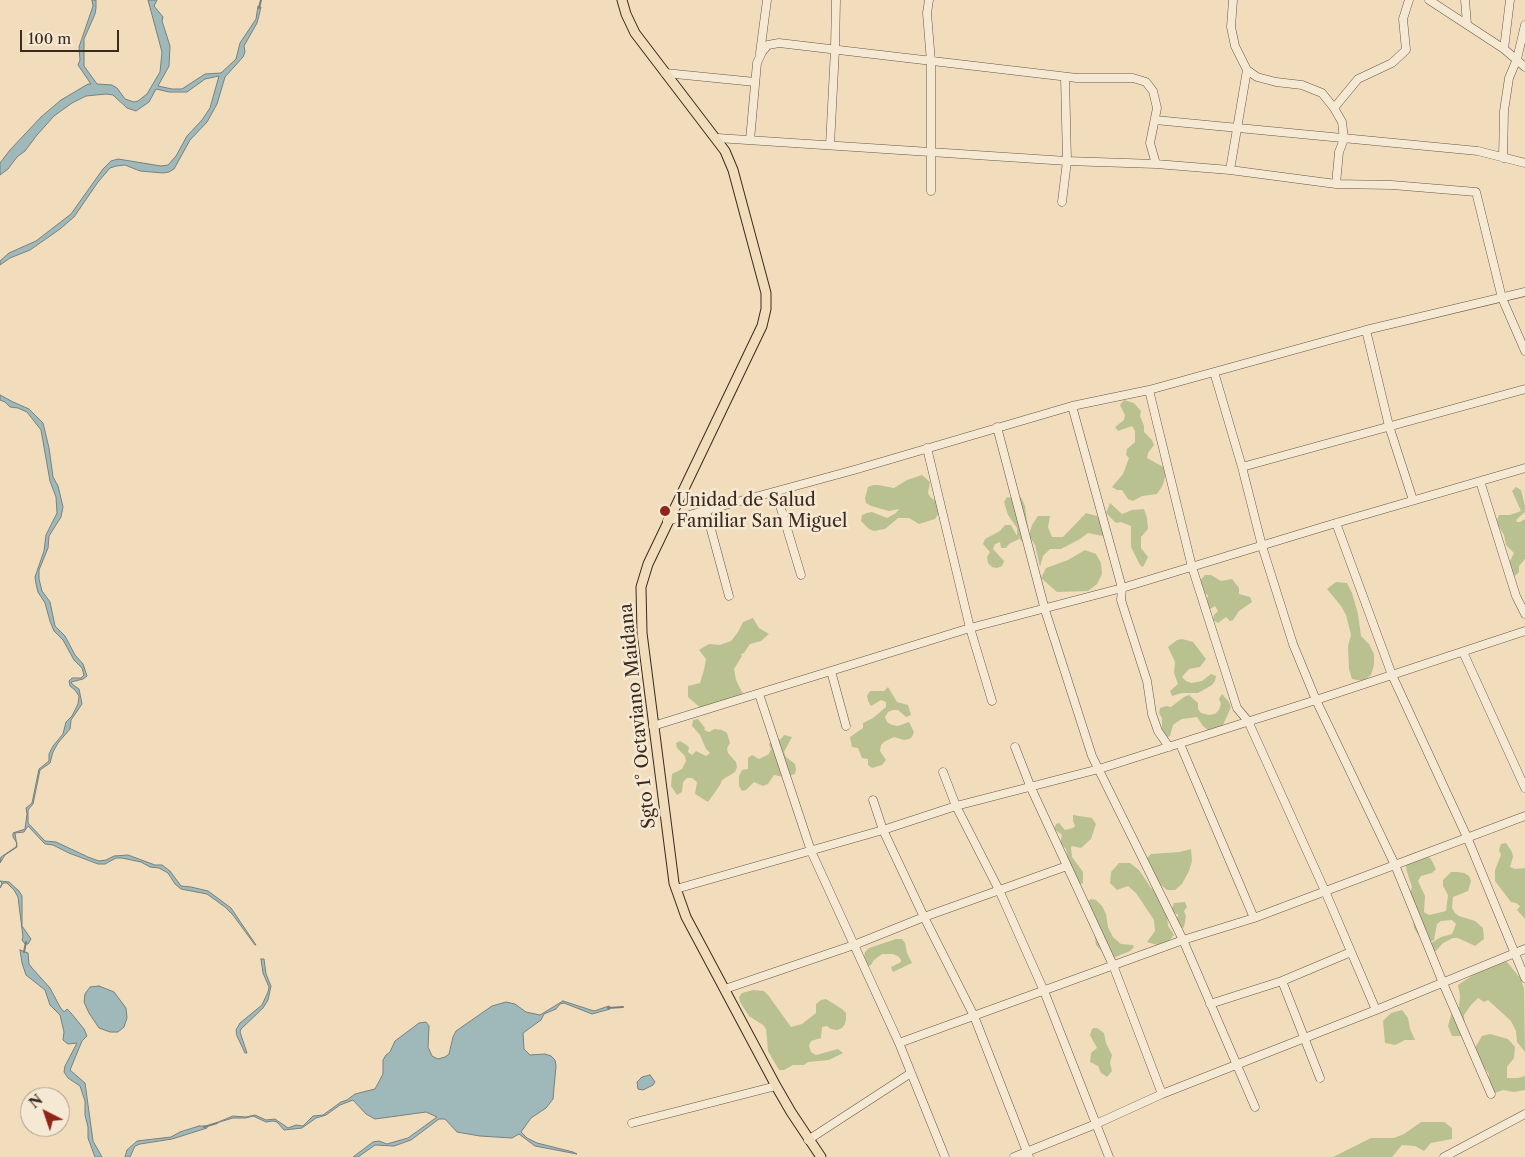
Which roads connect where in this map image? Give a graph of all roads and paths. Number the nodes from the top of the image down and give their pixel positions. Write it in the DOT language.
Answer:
graph roads {
  1 [pos="622,0"];
  2 [pos="767,0"];
  3 [pos="836,0"];
  4 [pos="930,0"];
  5 [pos="1233,0"];
  6 [pos="1409,0"];
  7 [pos="1429,0"];
  8 [pos="1465,0"];
  9 [pos="1510,0"];
  10 [pos="1467,24"];
  11 [pos="1525,25"];
  12 [pos="835,49"];
  13 [pos="1504,49"];
  14 [pos="759,58"];
  15 [pos="1517,59"];
  16 [pos="931,62"];
  17 [pos="1525,68"];
  18 [pos="1246,70"];
  19 [pos="665,74"];
  20 [pos="1065,77"];
  21 [pos="755,82"];
  22 [pos="1334,108"];
  23 [pos="1154,120"];
  24 [pos="1236,128"];
  25 [pos="716,138"];
  26 [pos="1344,139"];
  27 [pos="750,140"];
  28 [pos="830,145"];
  29 [pos="930,151"];
  30 [pos="1503,158"];
  31 [pos="1067,161"];
  32 [pos="1525,163"];
  33 [pos="1156,164"];
  34 [pos="1230,170"];
  35 [pos="1336,184"];
  36 [pos="931,191"];
  37 [pos="1062,202"];
  38 [pos="1525,292"];
  39 [pos="1502,298"];
  40 [pos="1366,330"];
  41 [pos="1525,351"];
  42 [pos="1214,372"];
  43 [pos="1525,389"];
  44 [pos="1149,390"];
  45 [pos="1072,406"];
  46 [pos="1389,426"];
  47 [pos="997,427"];
  48 [pos="928,448"];
  49 [pos="1242,467"];
  50 [pos="1525,468"];
  51 [pos="1480,481"];
  52 [pos="776,492"];
  53 [pos="1413,500"];
  54 [pos="706,511"];
  55 [pos="668,521"];
  56 [pos="1336,523"];
  57 [pos="1262,546"];
  58 [pos="1192,567"];
  59 [pos="801,575"];
  60 [pos="1122,588"];
  61 [pos="729,596"];
  62 [pos="1045,610"];
  63 [pos="1525,614"];
  64 [pos="970,628"];
  65 [pos="1525,631"];
  66 [pos="1463,652"];
  67 [pos="831,671"];
  68 [pos="1392,675"];
  69 [pos="759,694"];
  70 [pos="1316,700"];
  71 [pos="992,701"];
  72 [pos="1248,721"];
  73 [pos="653,726"];
  74 [pos="846,726"];
  75 [pos="1180,744"];
  76 [pos="1015,747"];
  77 [pos="1169,747"];
  78 [pos="1098,769"];
  79 [pos="943,772"];
  80 [pos="1031,788"];
  81 [pos="1525,788"];
  82 [pos="873,800"];
  83 [pos="956,806"];
  84 [pos="1525,816"];
  85 [pos="883,830"];
  86 [pos="1467,837"];
  87 [pos="811,851"];
  88 [pos="1395,865"];
  89 [pos="1067,866"];
  90 [pos="676,889"];
  91 [pos="999,890"];
  92 [pos="1325,891"];
  93 [pos="924,918"];
  94 [pos="1254,918"];
  95 [pos="1183,940"];
  96 [pos="854,945"];
  97 [pos="1525,949"];
  98 [pos="1351,952"];
  99 [pos="1515,953"];
  100 [pos="1113,966"];
  101 [pos="1525,978"];
  102 [pos="1282,981"];
  103 [pos="1443,983"];
  104 [pos="725,989"];
  105 [pos="1044,991"];
  106 [pos="1210,1004"];
  107 [pos="1376,1010"];
  108 [pos="974,1016"];
  109 [pos="1305,1038"];
  110 [pos="899,1043"];
  111 [pos="1236,1066"];
  112 [pos="911,1073"];
  113 [pos="1320,1078"];
  114 [pos="776,1086"];
  115 [pos="1162,1094"];
  116 [pos="1491,1094"];
  117 [pos="1255,1107"];
  118 [pos="1525,1114"];
  119 [pos="632,1123"];
  120 [pos="1096,1124"];
  121 [pos="808,1140"];
  122 [pos="1028,1154"];
  123 [pos="821,1157"];
  124 [pos="945,1157"];
  125 [pos="1014,1157"];
  126 [pos="1109,1157"];
  127 [pos="1444,1157"];
  1 -- 19 [label="main road, Sgto 1° Octaviano Maidana"];
  2 -- 14 [label="street"];
  3 -- 12 [label="street"];
  4 -- 16 [label="street"];
  5 -- 18 [label="street"];
  6 -- 22 [label="street"];
  7 -- 10 [label="street"];
  8 -- 10 [label="street"];
  9 -- 13 [label="street"];
  10 -- 13 [label="street"];
  11 -- 15 [label="street"];
  12 -- 14 [label="street"];
  12 -- 16 [label="street"];
  12 -- 28 [label="street"];
  13 -- 15 [label="street"];
  14 -- 21 [label="street"];
  15 -- 17 [label="street"];
  15 -- 30 [label="street"];
  16 -- 20 [label="street"];
  16 -- 29 [label="street"];
  18 -- 22 [label="street"];
  18 -- 24 [label="street"];
  19 -- 21 [label="street"];
  19 -- 25 [label="main road, Sgto 1° Octaviano Maidana"];
  20 -- 23 [label="street"];
  20 -- 31 [label="street"];
  21 -- 27 [label="street"];
  22 -- 26 [label="street"];
  23 -- 24 [label="street"];
  23 -- 33 [label="street"];
  24 -- 26 [label="street"];
  24 -- 34 [label="street"];
  25 -- 27 [label="street"];
  25 -- 55 [label="main road, Sgto 1° Octaviano Maidana"];
  26 -- 30 [label="street"];
  26 -- 35 [label="street"];
  27 -- 28 [label="street"];
  28 -- 29 [label="street"];
  29 -- 31 [label="street"];
  29 -- 36 [label="street"];
  30 -- 32 [label="street"];
  31 -- 33 [label="street"];
  31 -- 37 [label="street"];
  33 -- 34 [label="street"];
  34 -- 35 [label="street"];
  35 -- 39 [label="street"];
  38 -- 39 [label="street"];
  39 -- 40 [label="street"];
  39 -- 41 [label="street"];
  40 -- 42 [label="street"];
  40 -- 46 [label="street"];
  42 -- 44 [label="street"];
  42 -- 49 [label="street"];
  43 -- 46 [label="street"];
  44 -- 45 [label="street"];
  44 -- 58 [label="street"];
  45 -- 47 [label="street"];
  45 -- 60 [label="street"];
  46 -- 49 [label="street"];
  46 -- 53 [label="street"];
  47 -- 48 [label="street"];
  47 -- 62 [label="street"];
  48 -- 52 [label="street"];
  48 -- 64 [label="street"];
  49 -- 57 [label="street"];
  50 -- 51 [label="street"];
  51 -- 53 [label="street"];
  51 -- 63 [label="street"];
  52 -- 54 [label="street"];
  52 -- 59 [label="street"];
  53 -- 56 [label="street"];
  54 -- 55 [label="street"];
  54 -- 61 [label="street"];
  55 -- 73 [label="main road, Sgto 1° Octaviano Maidana"];
  56 -- 57 [label="street"];
  56 -- 68 [label="street"];
  57 -- 58 [label="street"];
  57 -- 70 [label="street"];
  58 -- 60 [label="street"];
  58 -- 72 [label="street"];
  60 -- 62 [label="street"];
  60 -- 77 [label="street"];
  62 -- 64 [label="street"];
  62 -- 78 [label="street"];
  64 -- 67 [label="street"];
  64 -- 71 [label="street"];
  65 -- 66 [label="street"];
  66 -- 68 [label="street"];
  66 -- 81 [label="street"];
  67 -- 69 [label="street"];
  67 -- 74 [label="street"];
  68 -- 70 [label="street"];
  68 -- 86 [label="street"];
  69 -- 73 [label="street"];
  69 -- 87 [label="street"];
  70 -- 72 [label="street"];
  70 -- 88 [label="street"];
  72 -- 75 [label="street"];
  72 -- 92 [label="street"];
  73 -- 90 [label="main road, Sgto 1° Octaviano Maidana"];
  75 -- 77 [label="street"];
  75 -- 94 [label="street"];
  76 -- 80 [label="street"];
  77 -- 78 [label="street"];
  78 -- 80 [label="street"];
  78 -- 95 [label="street"];
  79 -- 83 [label="street"];
  80 -- 83 [label="street"];
  80 -- 89 [label="street"];
  82 -- 85 [label="street"];
  83 -- 85 [label="street"];
  83 -- 91 [label="street"];
  84 -- 86 [label="street"];
  85 -- 87 [label="street"];
  85 -- 93 [label="street"];
  86 -- 88 [label="street"];
  86 -- 99 [label="street"];
  87 -- 90 [label="street"];
  87 -- 96 [label="street"];
  88 -- 92 [label="street"];
  88 -- 103 [label="street"];
  89 -- 91 [label="street"];
  89 -- 100 [label="street"];
  90 -- 104 [label="main road, Sgto 1° Octaviano Maidana"];
  91 -- 93 [label="street"];
  91 -- 105 [label="street"];
  92 -- 94 [label="street"];
  92 -- 98 [label="street"];
  93 -- 96 [label="street"];
  93 -- 108 [label="street"];
  94 -- 95 [label="street"];
  95 -- 100 [label="street"];
  95 -- 106 [label="street"];
  96 -- 104 [label="street"];
  96 -- 110 [label="street"];
  97 -- 99 [label="street"];
  98 -- 102 [label="street"];
  98 -- 107 [label="street"];
  99 -- 101 [label="street"];
  99 -- 103 [label="street"];
  100 -- 105 [label="street"];
  100 -- 115 [label="street"];
  102 -- 106 [label="street"];
  102 -- 109 [label="street"];
  103 -- 107 [label="street"];
  103 -- 116 [label="street"];
  104 -- 114 [label="main road, Sgto 1° Octaviano Maidana"];
  105 -- 108 [label="street"];
  105 -- 120 [label="street"];
  106 -- 111 [label="street"];
  107 -- 109 [label="street"];
  108 -- 110 [label="street"];
  108 -- 122 [label="street"];
  109 -- 111 [label="street"];
  109 -- 113 [label="street"];
  110 -- 112 [label="street"];
  111 -- 115 [label="street"];
  111 -- 117 [label="street"];
  112 -- 121 [label="street"];
  112 -- 124 [label="street"];
  114 -- 119 [label="street"];
  114 -- 121 [label="main road, Sgto 1° Octaviano Maidana"];
  115 -- 120 [label="street"];
  118 -- 127 [label="street"];
  120 -- 122 [label="street"];
  120 -- 126 [label="street"];
  121 -- 123 [label="main road, Sgto 1° Octaviano Maidana"];
  122 -- 125 [label="street"];
}
